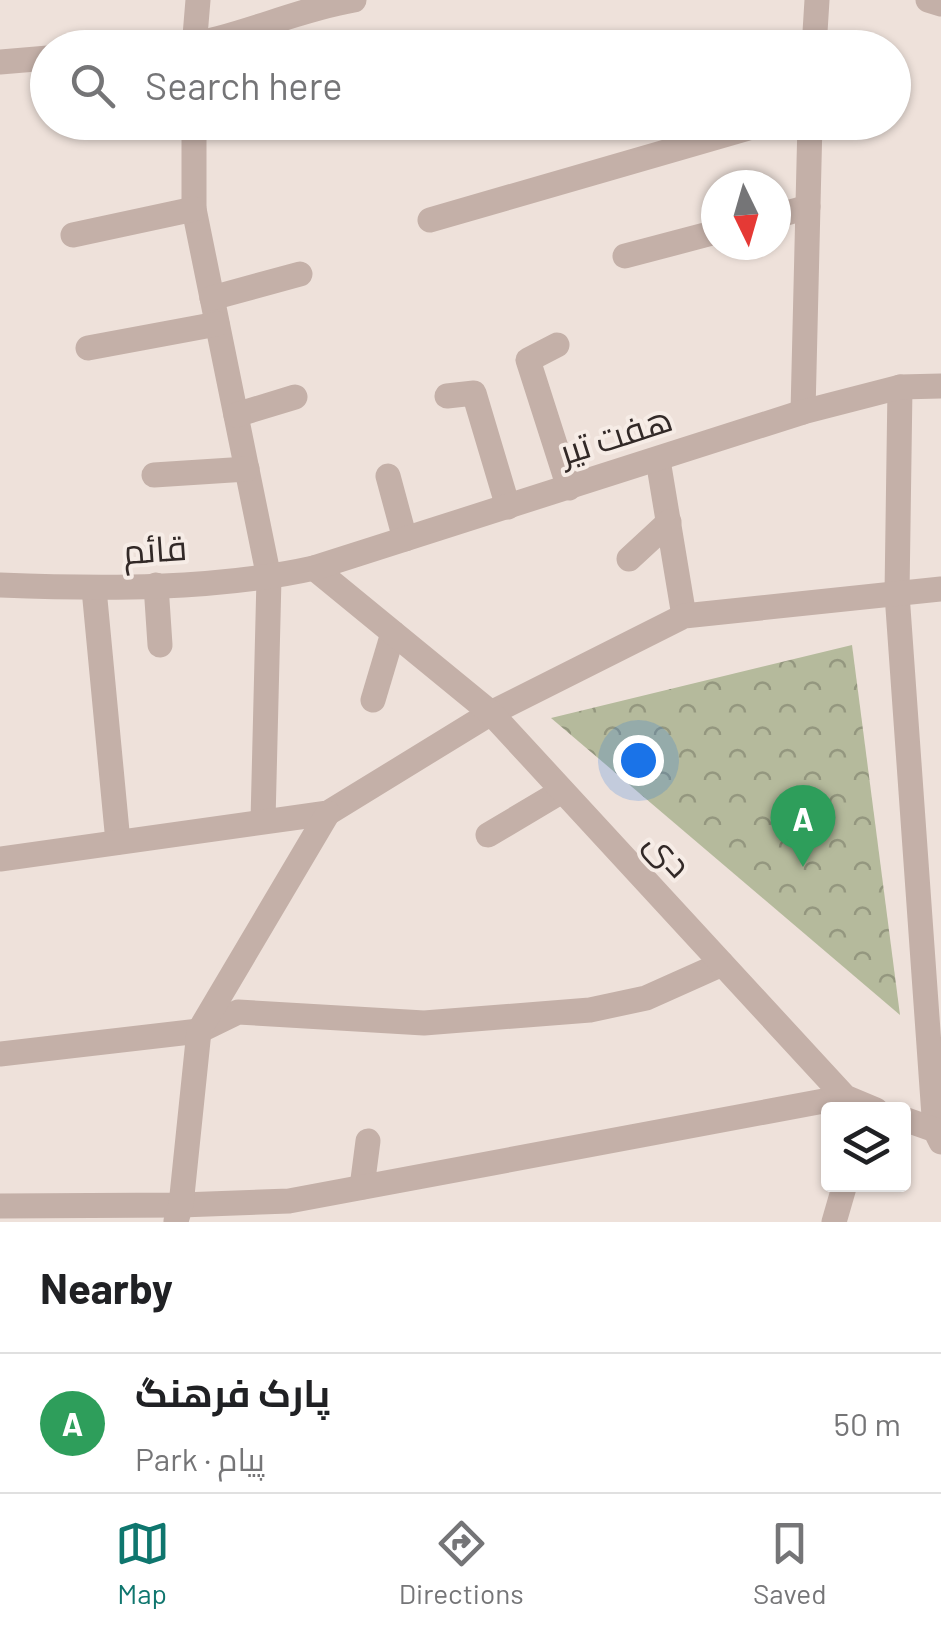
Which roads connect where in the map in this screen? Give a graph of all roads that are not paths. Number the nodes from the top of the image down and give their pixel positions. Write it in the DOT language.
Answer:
graph roads {
  1 [pos="198,0"];
  2 [pos="354,0"];
  3 [pos="817,0"];
  4 [pos="928,0"];
  5 [pos="941,4"];
  6 [pos="195,30"];
  7 [pos="246,30"];
  8 [pos="815,30"];
  9 [pos="30,60"];
  10 [pos="0,62"];
  11 [pos="194,140"];
  12 [pos="707,140"];
  13 [pos="810,140"];
  14 [pos="808,207"];
  15 [pos="194,209"];
  16 [pos="791,212"];
  17 [pos="430,220"];
  18 [pos="73,236"];
  19 [pos="701,236"];
  20 [pos="625,256"];
  21 [pos="300,274"];
  22 [pos="212,298"];
  23 [pos="217,324"];
  24 [pos="557,345"];
  25 [pos="88,348"];
  26 [pos="941,386"];
  27 [pos="900,387"];
  28 [pos="448,396"];
  29 [pos="295,397"];
  30 [pos="804,412"];
  31 [pos="236,415"];
  32 [pos="658,460"];
  33 [pos="246,468"];
  34 [pos="154,475"];
  35 [pos="388,476"];
  36 [pos="569,488"];
  37 [pos="508,507"];
  38 [pos="669,522"];
  39 [pos="405,539"];
  40 [pos="629,559"];
  41 [pos="314,568"];
  42 [pos="269,578"];
  43 [pos="0,585"];
  44 [pos="156,585"];
  45 [pos="94,588"];
  46 [pos="941,588"];
  47 [pos="897,594"];
  48 [pos="684,616"];
  49 [pos="393,633"];
  50 [pos="160,645"];
  51 [pos="373,700"];
  52 [pos="491,713"];
  53 [pos="562,791"];
  54 [pos="328,812"];
  55 [pos="263,822"];
  56 [pos="488,835"];
  57 [pos="118,842"];
  58 [pos="0,858"];
  59 [pos="722,964"];
  60 [pos="199,1031"];
  61 [pos="935,1050"];
  62 [pos="0,1054"];
  63 [pos="859,1102"];
  64 [pos="821,1113"];
  65 [pos="911,1122"];
  66 [pos="938,1136"];
  67 [pos="368,1141"];
  68 [pos="362,1187"];
  69 [pos="842,1192"];
  70 [pos="0,1206"];
  71 [pos="178,1214"];
  72 [pos="834,1222"];
  1 -- 6 [label="street"];
  2 -- 7 [label="street"];
  3 -- 8 [label="street"];
  4 -- 5 [label="street"];
  9 -- 10 [label="street"];
  11 -- 15 [label="street"];
  12 -- 17 [label="street"];
  13 -- 14 [label="street"];
  14 -- 16 [label="street"];
  14 -- 30 [label="street"];
  15 -- 18 [label="street"];
  15 -- 22 [label="street"];
  19 -- 20 [label="street"];
  21 -- 22 [label="street"];
  22 -- 23 [label="street"];
  23 -- 25 [label="street"];
  23 -- 31 [label="street"];
  24 -- 36 [label="street"];
  26 -- 27 [label="street, هفت تیر"];
  27 -- 30 [label="street, هفت تیر"];
  27 -- 47 [label="street"];
  28 -- 37 [label="street"];
  29 -- 31 [label="street"];
  30 -- 32 [label="street, هفت تیر"];
  31 -- 33 [label="street"];
  32 -- 36 [label="street, هفت تیر"];
  32 -- 38 [label="street"];
  33 -- 34 [label="street"];
  33 -- 42 [label="street"];
  35 -- 39 [label="street"];
  36 -- 37 [label="street, هفت تیر"];
  37 -- 39 [label="street, هفت تیر"];
  38 -- 40 [label="street"];
  38 -- 48 [label="street"];
  39 -- 41 [label="street, هفت تیر"];
  41 -- 42 [label="street, قائم"];
  41 -- 49 [label="street, دی"];
  42 -- 44 [label="street, قائم"];
  42 -- 55 [label="street"];
  43 -- 45 [label="street, قائم"];
  44 -- 45 [label="street, قائم"];
  44 -- 50 [label="street"];
  45 -- 57 [label="street"];
  46 -- 47 [label="street"];
  47 -- 48 [label="street"];
  47 -- 61 [label="street"];
  48 -- 52 [label="street"];
  49 -- 51 [label="street"];
  49 -- 52 [label="street, دی"];
  52 -- 53 [label="street, دی"];
  52 -- 54 [label="street"];
  53 -- 56 [label="street"];
  53 -- 59 [label="street, دی"];
  54 -- 55 [label="street"];
  54 -- 60 [label="street"];
  55 -- 57 [label="street"];
  57 -- 58 [label="street"];
  59 -- 60 [label="street"];
  59 -- 63 [label="street, دی"];
  60 -- 62 [label="street"];
  60 -- 71 [label="street"];
  61 -- 66 [label="street"];
  64 -- 68 [label="street"];
  65 -- 66 [label="street"];
  67 -- 68 [label="street"];
  68 -- 71 [label="street"];
  69 -- 72 [label="street"];
  70 -- 71 [label="street"];
}
